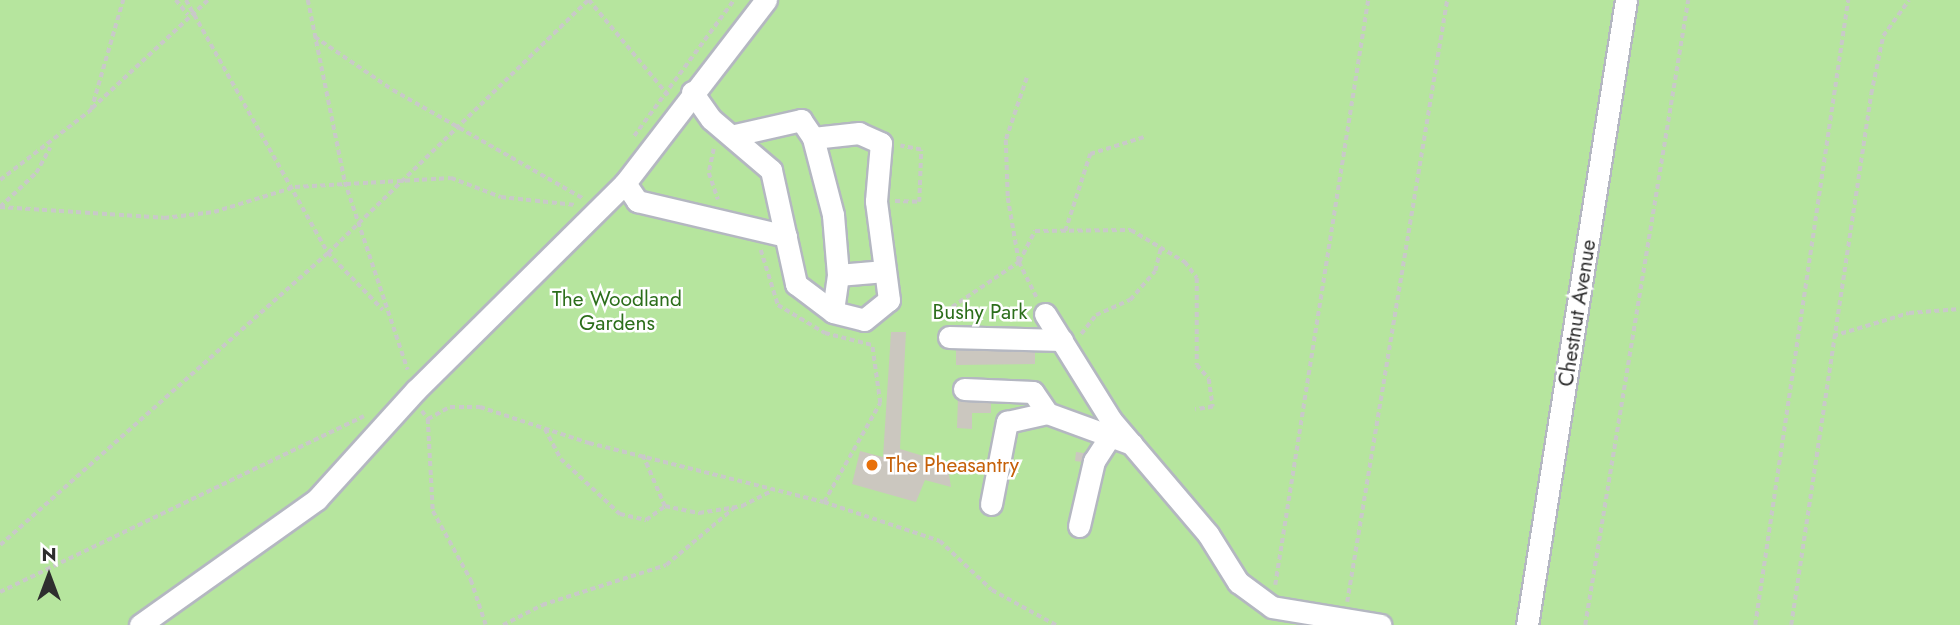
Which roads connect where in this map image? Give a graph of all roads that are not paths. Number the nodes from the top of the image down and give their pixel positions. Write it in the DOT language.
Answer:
graph roads {
  1 [pos="766,0"];
  2 [pos="1626,0"];
  3 [pos="685,100"];
  4 [pos="735,135"];
  5 [pos="813,138"];
  6 [pos="625,183"];
  7 [pos="786,236"];
  8 [pos="885,271"];
  9 [pos="838,275"];
  10 [pos="832,312"];
  11 [pos="1045,314"];
  12 [pos="949,337"];
  13 [pos="1066,348"];
  14 [pos="964,389"];
  15 [pos="1047,413"];
  16 [pos="1109,438"];
  17 [pos="1132,444"];
  18 [pos="991,504"];
  19 [pos="1079,526"];
  20 [pos="141,625"];
  21 [pos="1381,625"];
  22 [pos="1527,625"];
  1 -- 3 [label="street"];
  2 -- 22 [label="street, Chestnut Avenue"];
  3 -- 4 [label="street"];
  3 -- 6 [label="street"];
  4 -- 5 [label="street"];
  4 -- 7 [label="street"];
  5 -- 8 [label="street"];
  5 -- 9 [label="street"];
  6 -- 7 [label="street"];
  6 -- 20 [label="street"];
  7 -- 10 [label="street"];
  8 -- 9 [label="street"];
  8 -- 10 [label="street"];
  9 -- 10 [label="street"];
  11 -- 13 [label="street"];
  12 -- 13 [label="street"];
  13 -- 17 [label="street"];
  14 -- 15 [label="street"];
  15 -- 16 [label="street"];
  15 -- 18 [label="street"];
  16 -- 17 [label="street"];
  16 -- 19 [label="street"];
  17 -- 21 [label="street"];
}
